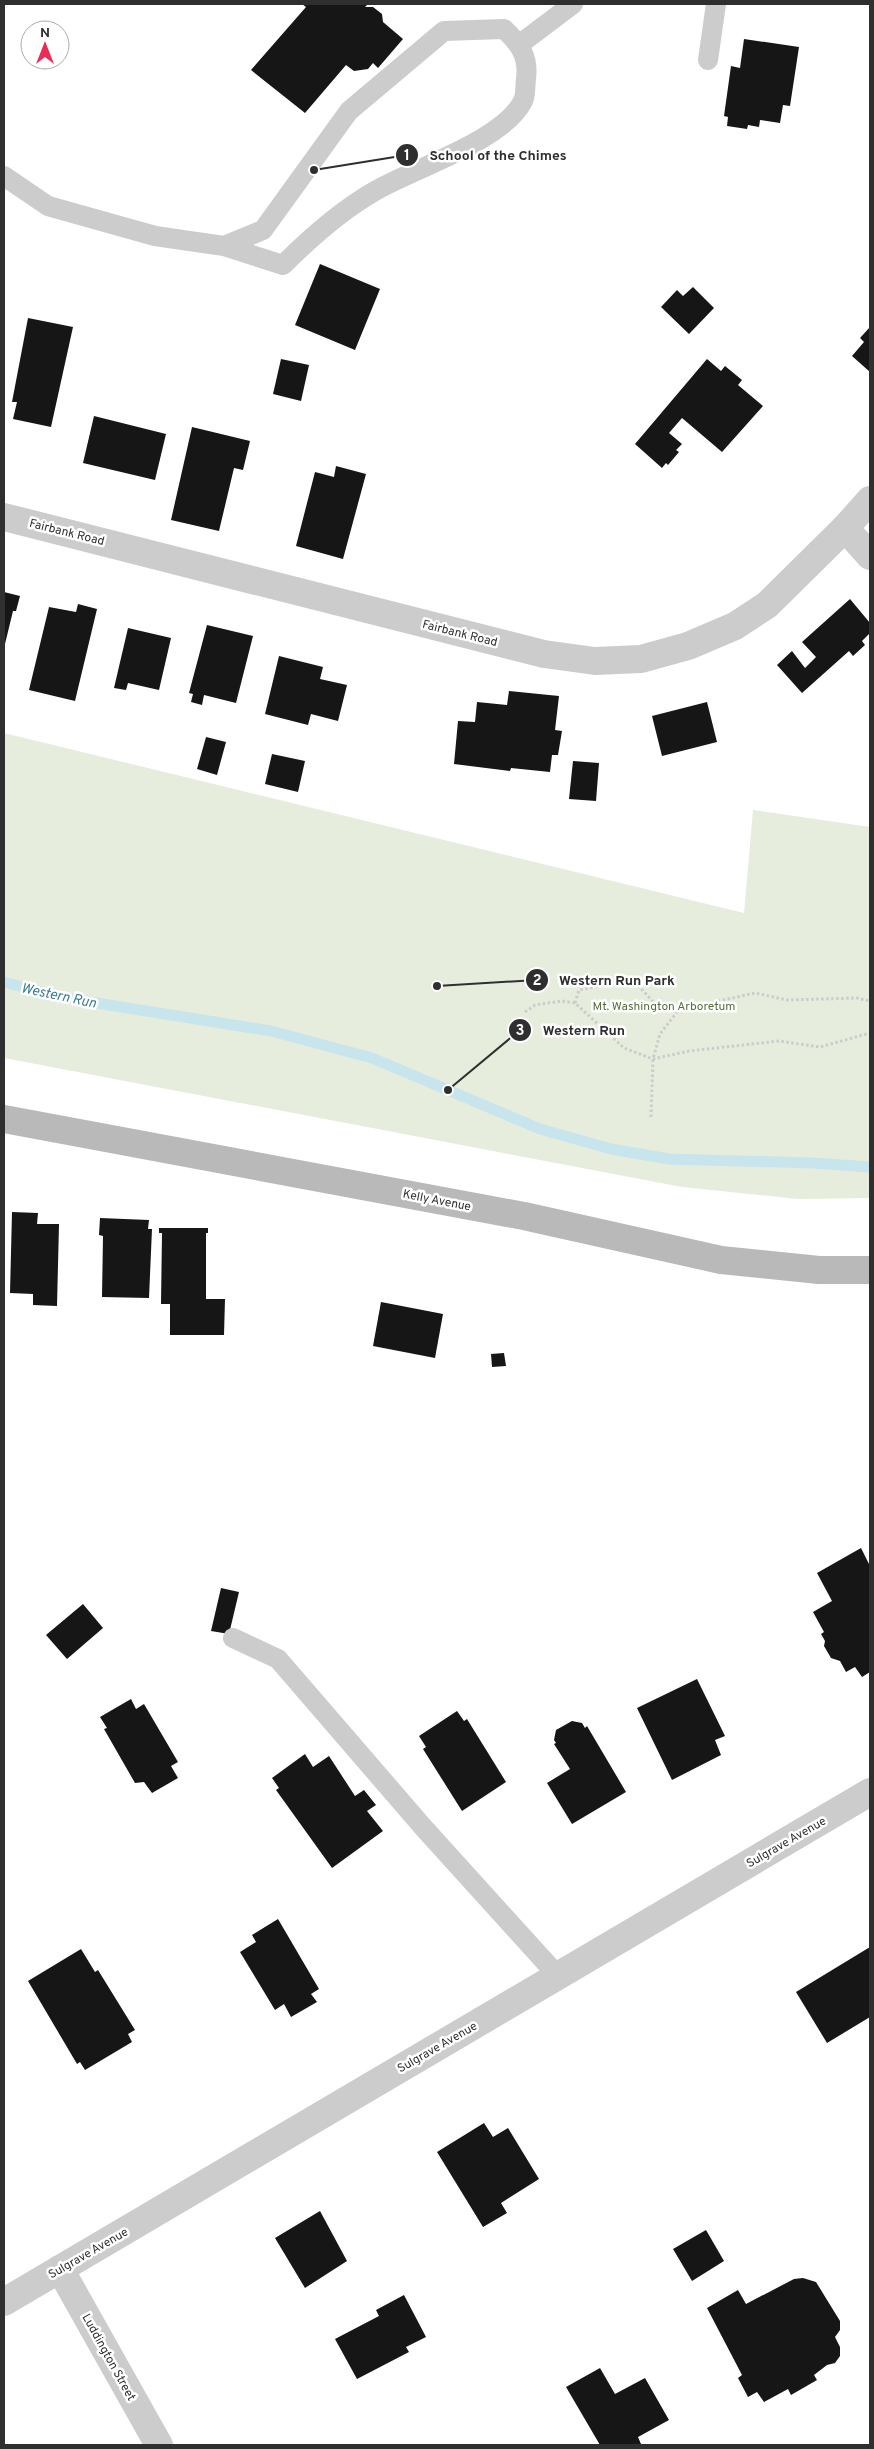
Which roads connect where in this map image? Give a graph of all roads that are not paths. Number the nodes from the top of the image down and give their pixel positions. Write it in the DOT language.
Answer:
graph roads {
  1 [pos="572,4"];
  2 [pos="716,4"];
  3 [pos="520,44"];
  4 [pos="708,60"];
  5 [pos="4,176"];
  6 [pos="224,246"];
  7 [pos="870,500"];
  8 [pos="4,517"];
  9 [pos="845,528"];
  10 [pos="870,556"];
  11 [pos="4,1119"];
  12 [pos="870,1270"];
  13 [pos="233,1638"];
  14 [pos="870,1792"];
  15 [pos="558,1976"];
  16 [pos="60,2269"];
  17 [pos="4,2302"];
  18 [pos="159,2445"];
  1 -- 3 [label="lane"];
  2 -- 4 [label="lane"];
  3 -- 6 [label="lane"];
  3 -- 6 [label="lane"];
  5 -- 6 [label="lane"];
  7 -- 9 [label="street, Fairbank Road"];
  8 -- 9 [label="street, Fairbank Road"];
  9 -- 10 [label="street"];
  11 -- 12 [label="main road, Kelly Avenue"];
  13 -- 15 [label="lane"];
  14 -- 15 [label="street, Sulgrave Avenue"];
  15 -- 16 [label="street, Sulgrave Avenue"];
  16 -- 17 [label="street, Sulgrave Avenue"];
  16 -- 18 [label="street, Luddington Street"];
}
